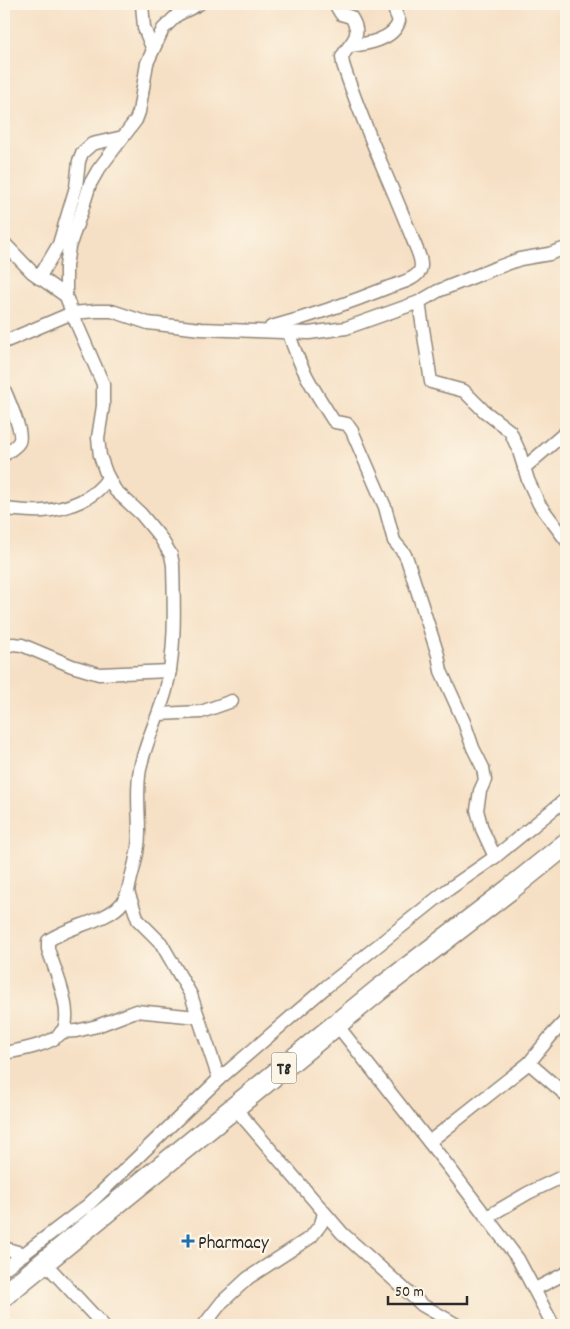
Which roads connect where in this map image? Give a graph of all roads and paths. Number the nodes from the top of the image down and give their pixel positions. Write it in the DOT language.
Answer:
graph roads {
  1 [pos="142,4"];
  2 [pos="199,4"];
  3 [pos="335,4"];
  4 [pos="392,4"];
  5 [pos="350,46"];
  6 [pos="153,50"];
  7 [pos="123,136"];
  8 [pos="4,243"];
  9 [pos="566,248"];
  10 [pos="39,278"];
  11 [pos="66,296"];
  12 [pos="419,302"];
  13 [pos="72,313"];
  14 [pos="258,330"];
  15 [pos="289,332"];
  16 [pos="4,342"];
  17 [pos="4,389"];
  18 [pos="566,432"];
  19 [pos="4,455"];
  20 [pos="524,468"];
  21 [pos="108,478"];
  22 [pos="4,509"];
  23 [pos="566,540"];
  24 [pos="4,647"];
  25 [pos="170,671"];
  26 [pos="232,701"];
  27 [pos="159,714"];
  28 [pos="566,800"];
  29 [pos="566,844"];
  30 [pos="495,857"];
  31 [pos="128,892"];
  32 [pos="197,1017"];
  33 [pos="566,1020"];
  34 [pos="337,1025"];
  35 [pos="61,1032"];
  36 [pos="4,1052"];
  37 [pos="529,1063"];
  38 [pos="219,1079"];
  39 [pos="566,1095"];
  40 [pos="235,1108"];
  41 [pos="429,1142"];
  42 [pos="566,1175"];
  43 [pos="324,1214"];
  44 [pos="487,1218"];
  45 [pos="342,1233"];
  46 [pos="311,1237"];
  47 [pos="4,1248"];
  48 [pos="24,1254"];
  49 [pos="45,1263"];
  50 [pos="4,1269"];
  51 [pos="566,1273"];
  52 [pos="535,1289"];
  53 [pos="4,1295"];
  54 [pos="104,1325"];
  55 [pos="204,1325"];
  56 [pos="457,1325"];
  57 [pos="553,1325"];
  1 -- 6 [label="street"];
  2 -- 6 [label="street"];
  3 -- 5 [label="street"];
  4 -- 5 [label="street"];
  5 -- 14 [label="street"];
  6 -- 7 [label="street"];
  7 -- 10 [label="street"];
  7 -- 11 [label="street"];
  8 -- 10 [label="street"];
  9 -- 12 [label="street"];
  10 -- 11 [label="street"];
  11 -- 13 [label="street"];
  12 -- 15 [label="street"];
  12 -- 20 [label="street"];
  13 -- 14 [label="street"];
  13 -- 16 [label="street"];
  13 -- 21 [label="street"];
  14 -- 15 [label="street"];
  15 -- 30 [label="street"];
  17 -- 19 [label="street"];
  18 -- 20 [label="street"];
  20 -- 23 [label="street"];
  21 -- 22 [label="street"];
  21 -- 25 [label="street"];
  24 -- 25 [label="street"];
  25 -- 27 [label="street"];
  26 -- 27 [label="street"];
  27 -- 31 [label="street"];
  28 -- 30 [label="street"];
  29 -- 34 [label="highway, T8"];
  30 -- 38 [label="street"];
  31 -- 32 [label="street"];
  31 -- 35 [label="street"];
  32 -- 35 [label="street"];
  32 -- 38 [label="street"];
  33 -- 37 [label="street"];
  34 -- 40 [label="highway, T8"];
  34 -- 41 [label="street"];
  35 -- 36 [label="street"];
  37 -- 39 [label="street"];
  37 -- 41 [label="street"];
  38 -- 48 [label="street"];
  40 -- 43 [label="street"];
  40 -- 49 [label="highway, T8"];
  41 -- 44 [label="street"];
  42 -- 44 [label="street"];
  43 -- 45 [label="street"];
  43 -- 46 [label="street"];
  44 -- 52 [label="street"];
  45 -- 46 [label="street"];
  45 -- 56 [label="street"];
  46 -- 55 [label="street"];
  47 -- 48 [label="street"];
  48 -- 50 [label="street"];
  49 -- 53 [label="highway, T8"];
  49 -- 54 [label="street"];
  51 -- 52 [label="street"];
  52 -- 57 [label="street"];
}
